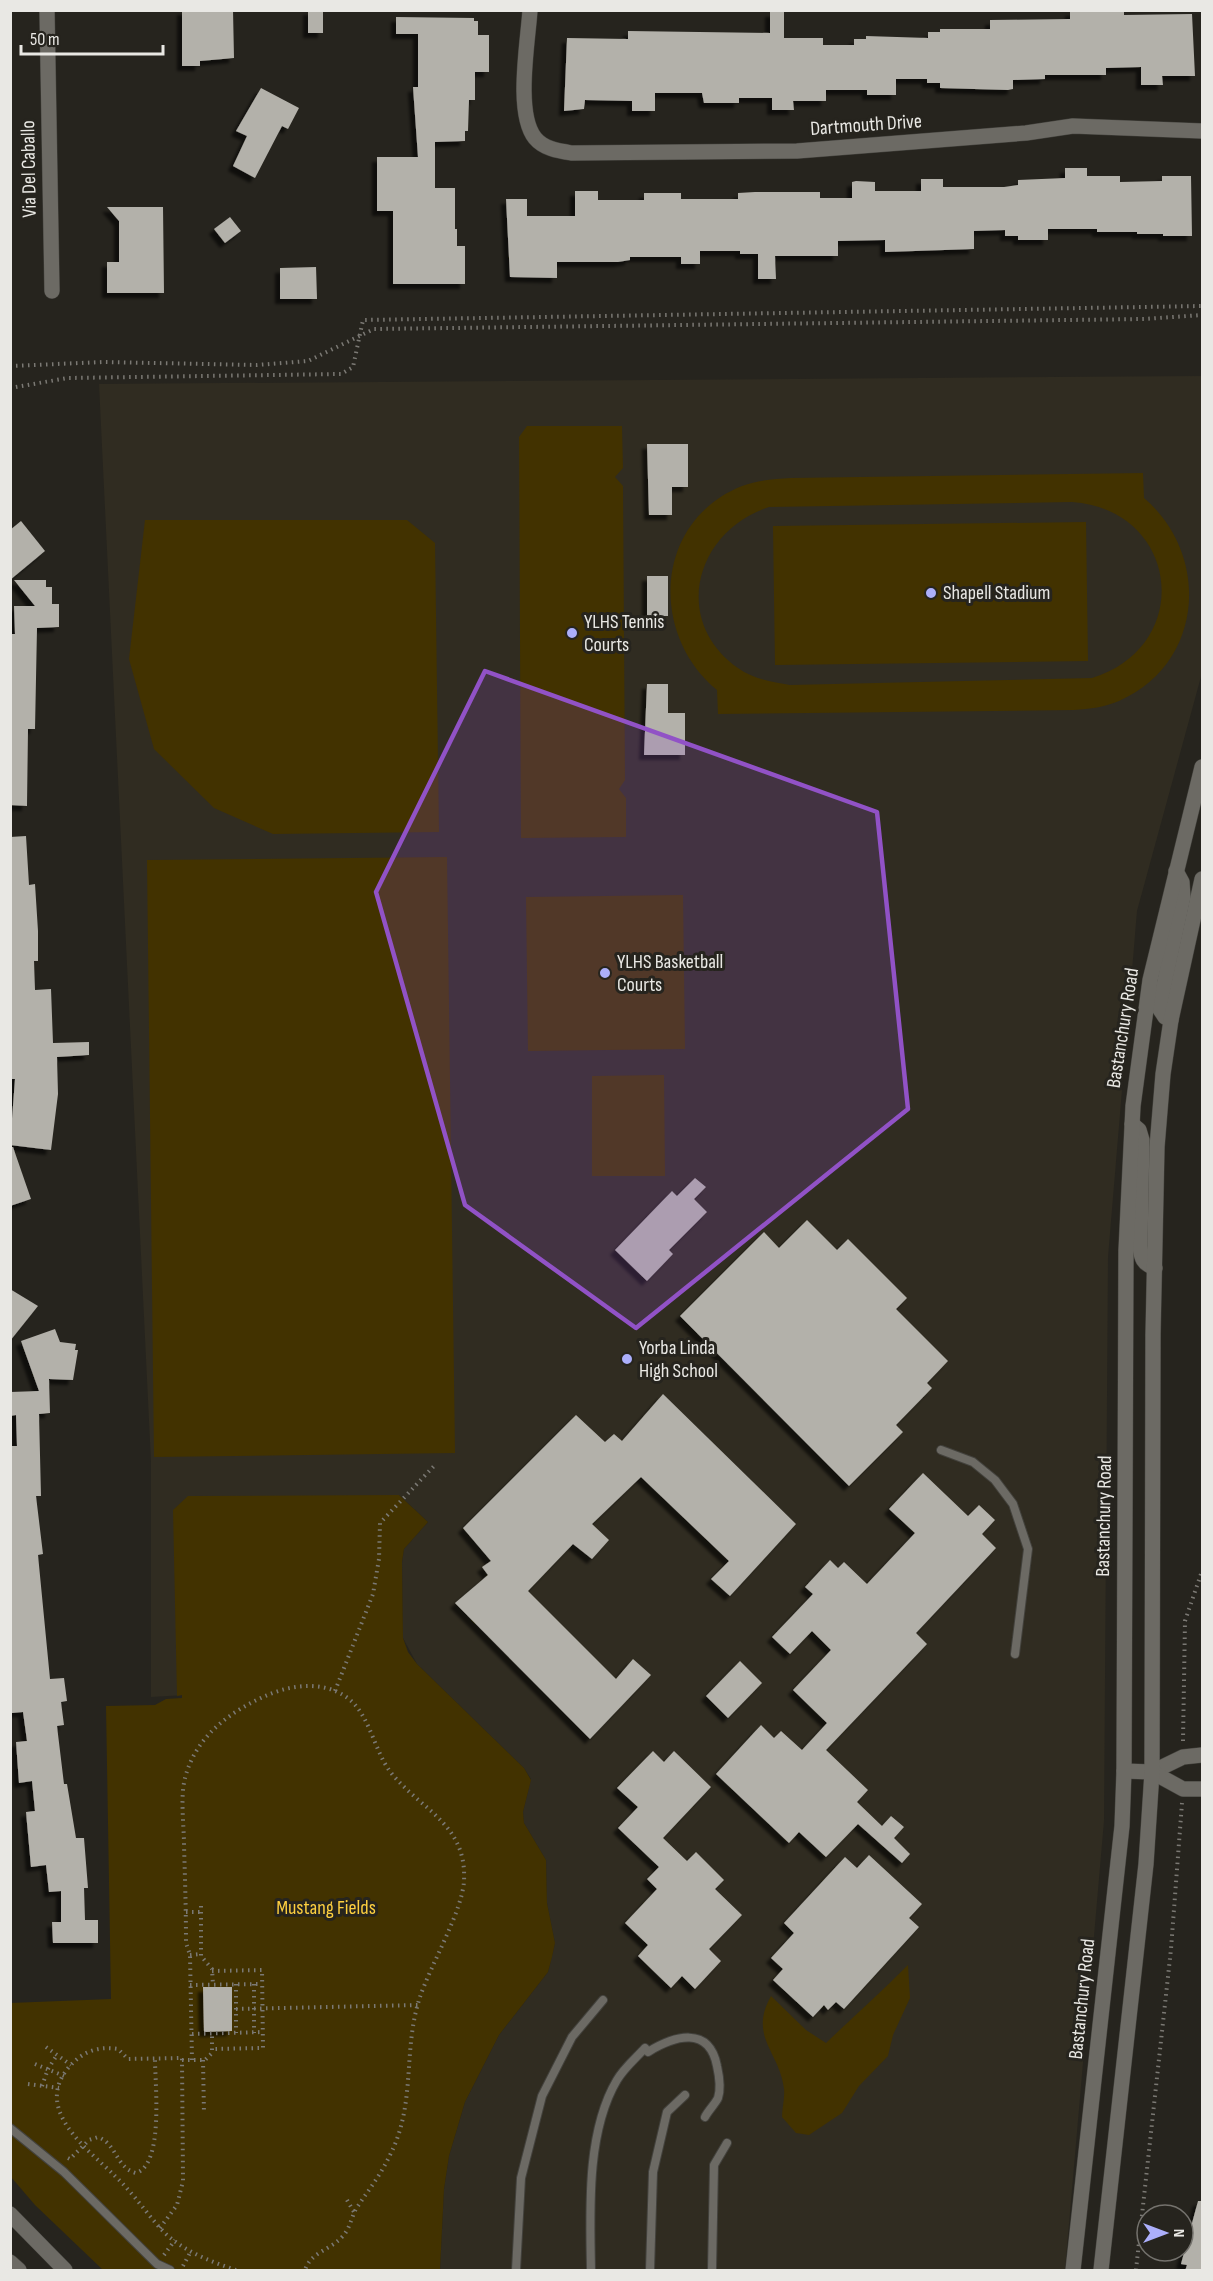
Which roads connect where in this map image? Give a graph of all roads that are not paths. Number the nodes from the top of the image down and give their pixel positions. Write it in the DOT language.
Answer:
graph roads {
  1 [pos="47,10"];
  2 [pos="530,10"];
  3 [pos="1203,131"];
  4 [pos="52,291"];
  5 [pos="1203,767"];
  6 [pos="1176,870"];
  7 [pos="1203,879"];
  8 [pos="1171,1020"];
  9 [pos="1132,1124"];
  10 [pos="1155,1268"];
  11 [pos="941,1450"];
  12 [pos="1015,1654"];
  13 [pos="1203,1755"];
  14 [pos="1124,1771"];
  15 [pos="1152,1772"];
  16 [pos="1203,1789"];
  17 [pos="603,2000"];
  18 [pos="685,2095"];
  19 [pos="705,2117"];
  20 [pos="10,2128"];
  21 [pos="727,2143"];
  22 [pos="10,2214"];
  23 [pos="10,2262"];
  24 [pos="19,2271"];
  25 [pos="65,2271"];
  26 [pos="170,2271"];
  27 [pos="516,2271"];
  28 [pos="591,2271"];
  29 [pos="650,2271"];
  30 [pos="712,2271"];
  31 [pos="1073,2271"];
  32 [pos="1101,2271"];
  1 -- 4 [label="main road, Via Del Caballo"];
  2 -- 3 [label="main road, Dartmouth Drive"];
  5 -- 6 [label="main road, Bastanchury Road"];
  6 -- 8 [label="main road"];
  6 -- 9 [label="main road, Bastanchury Road"];
  7 -- 8 [label="main road"];
  8 -- 10 [label="main road"];
  9 -- 10 [label="main road"];
  9 -- 14 [label="main road, Bastanchury Road"];
  10 -- 15 [label="main road"];
  11 -- 12 [label="lane"];
  13 -- 15 [label="main road"];
  14 -- 15 [label="main road"];
  14 -- 31 [label="main road, Bastanchury Road"];
  15 -- 16 [label="main road"];
  15 -- 32 [label="main road"];
  17 -- 27 [label="lane"];
  18 -- 29 [label="lane"];
  19 -- 28 [label="lane"];
  20 -- 26 [label="lane"];
  21 -- 30 [label="lane"];
  22 -- 25 [label="main road"];
  23 -- 24 [label="main road"];
}
